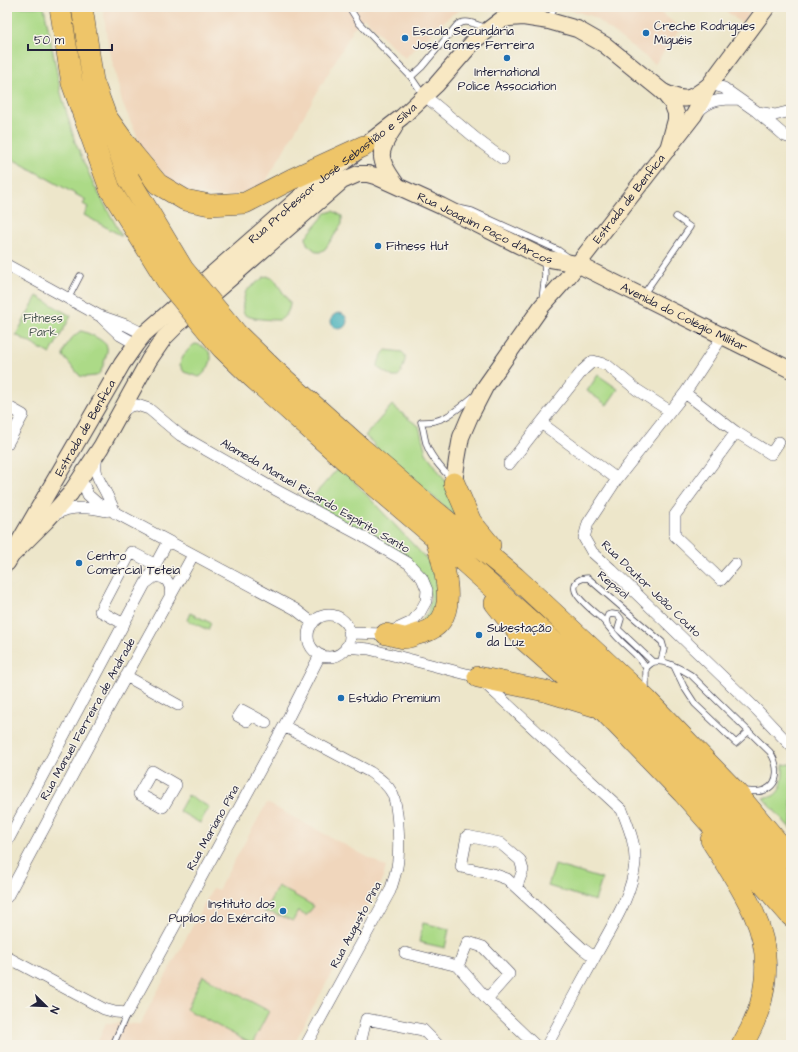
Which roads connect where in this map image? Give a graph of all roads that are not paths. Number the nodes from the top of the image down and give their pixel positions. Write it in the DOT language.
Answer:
graph roads {
  1 [pos="60,7"];
  2 [pos="82,7"];
  3 [pos="349,7"];
  4 [pos="767,7"];
  5 [pos="552,14"];
  6 [pos="488,29"];
  7 [pos="411,77"];
  8 [pos="710,84"];
  9 [pos="663,92"];
  10 [pos="425,96"];
  11 [pos="739,99"];
  12 [pos="756,111"];
  13 [pos="788,112"];
  14 [pos="105,115"];
  15 [pos="694,115"];
  16 [pos="402,117"];
  17 [pos="786,136"];
  18 [pos="364,146"];
  19 [pos="668,149"];
  20 [pos="504,159"];
  21 [pos="396,184"];
  22 [pos="442,206"];
  23 [pos="676,217"];
  24 [pos="544,258"];
  25 [pos="577,264"];
  26 [pos="7,265"];
  27 [pos="80,276"];
  28 [pos="642,296"];
  29 [pos="68,299"];
  30 [pos="542,306"];
  31 [pos="175,317"];
  32 [pos="722,337"];
  33 [pos="147,344"];
  34 [pos="789,365"];
  35 [pos="485,386"];
  36 [pos="685,393"];
  37 [pos="7,406"];
  38 [pos="670,411"];
  39 [pos="95,414"];
  40 [pos="118,416"];
  41 [pos="541,423"];
  42 [pos="736,432"];
  43 [pos="779,442"];
  44 [pos="7,444"];
  45 [pos="101,447"];
  46 [pos="354,454"];
  47 [pos="509,464"];
  48 [pos="81,478"];
  49 [pos="617,479"];
  50 [pos="454,483"];
  51 [pos="115,513"];
  52 [pos="46,521"];
  53 [pos="436,539"];
  54 [pos="168,541"];
  55 [pos="193,555"];
  56 [pos="10,559"];
  57 [pos="463,561"];
  58 [pos="735,564"];
  59 [pos="156,565"];
  60 [pos="515,577"];
  61 [pos="146,583"];
  62 [pos="170,596"];
  63 [pos="313,623"];
  64 [pos="124,624"];
  65 [pos="608,626"];
  66 [pos="349,633"];
  67 [pos="386,634"];
  68 [pos="346,647"];
  69 [pos="320,655"];
  70 [pos="653,662"];
  71 [pos="661,662"];
  72 [pos="674,666"];
  73 [pos="646,668"];
  74 [pos="126,676"];
  75 [pos="478,677"];
  76 [pos="647,700"];
  77 [pos="178,705"];
  78 [pos="602,709"];
  79 [pos="251,715"];
  80 [pos="266,723"];
  81 [pos="284,726"];
  82 [pos="748,732"];
  83 [pos="791,746"];
  84 [pos="735,791"];
  85 [pos="683,793"];
  86 [pos="756,817"];
  87 [pos="791,840"];
  88 [pos="7,842"];
  89 [pos="791,858"];
  90 [pos="517,886"];
  91 [pos="791,889"];
  92 [pos="7,897"];
  93 [pos="791,916"];
  94 [pos="405,954"];
  95 [pos="7,957"];
  96 [pos="594,957"];
  97 [pos="458,966"];
  98 [pos="487,999"];
  99 [pos="127,1013"];
  100 [pos="112,1045"];
  101 [pos="306,1045"];
  102 [pos="360,1045"];
  103 [pos="438,1045"];
  104 [pos="535,1045"];
  105 [pos="547,1045"];
  106 [pos="742,1045"];
  1 -- 46 [label="highway, bridge"];
  2 -- 14 [label="highway"];
  3 -- 7 [label="lane"];
  4 -- 8 [label="street, Estrada de Benfica"];
  5 -- 6 [label="street, Rua Professor José Sebastião e Silva"];
  5 -- 9 [label="street, Rua Professor José Sebastião e Silva"];
  6 -- 7 [label="lane"];
  6 -- 10 [label="street, Rua Professor José Sebastião e Silva"];
  7 -- 10 [label="lane"];
  8 -- 9 [label="street"];
  8 -- 11 [label="street"];
  8 -- 15 [label="street, Estrada de Benfica"];
  9 -- 19 [label="street"];
  10 -- 16 [label="street, Rua Professor José Sebastião e Silva"];
  10 -- 20 [label="street"];
  11 -- 12 [label="street"];
  11 -- 15 [label="street"];
  12 -- 13 [label="street"];
  12 -- 17 [label="street"];
  13 -- 17 [label="street"];
  14 -- 18 [label="highway"];
  14 -- 46 [label="highway, bridge"];
  15 -- 19 [label="street, Estrada de Benfica"];
  16 -- 18 [label="street, Rua Professor José Sebastião e Silva"];
  16 -- 21 [label="street"];
  18 -- 31 [label="street, Rua Professor José Sebastião e Silva"];
  19 -- 25 [label="street, Estrada de Benfica"];
  21 -- 22 [label="street, Rua Joaquim Paço d'Arcos"];
  21 -- 31 [label="street, Rua Professor José Sebastião e Silva"];
  22 -- 24 [label="street, Rua Joaquim Paço d'Arcos"];
  22 -- 25 [label="lane"];
  23 -- 28 [label="lane"];
  24 -- 25 [label="street, Rua Joaquim Paço d'Arcos"];
  24 -- 30 [label="lane"];
  25 -- 28 [label="street, Avenida do Colégio Militar"];
  25 -- 30 [label="street, Estrada de Benfica"];
  26 -- 29 [label="street"];
  27 -- 29 [label="lane"];
  28 -- 32 [label="street, Avenida do Colégio Militar"];
  29 -- 33 [label="street"];
  30 -- 35 [label="street, Estrada de Benfica"];
  31 -- 33 [label="street, Estrada de Benfica"];
  32 -- 34 [label="street, Avenida do Colégio Militar"];
  32 -- 36 [label="street, Rua Doutor João Couto"];
  33 -- 39 [label="street, Estrada de Benfica"];
  33 -- 40 [label="street, Estrada de Benfica"];
  35 -- 50 [label="street, Estrada de Benfica"];
  35 -- 50 [label="lane, Estrada de Benfica"];
  36 -- 38 [label="street, Rua Doutor João Couto"];
  36 -- 42 [label="street"];
  37 -- 44 [label="street"];
  38 -- 41 [label="street"];
  38 -- 49 [label="street, Rua Doutor João Couto"];
  39 -- 48 [label="street"];
  39 -- 56 [label="street, Estrada de Benfica"];
  40 -- 45 [label="street, Estrada de Benfica"];
  40 -- 67 [label="street, Alameda Manuel Ricardo Espírito Santo"];
  41 -- 47 [label="street"];
  41 -- 49 [label="street"];
  42 -- 43 [label="street"];
  42 -- 58 [label="street"];
  45 -- 48 [label="street, Estrada de Benfica"];
  45 -- 51 [label="street"];
  46 -- 53 [label="highway"];
  46 -- 60 [label="highway"];
  48 -- 51 [label="street"];
  48 -- 52 [label="street, Estrada de Benfica"];
  49 -- 83 [label="street, Rua Doutor João Couto"];
  50 -- 60 [label="highway"];
  51 -- 52 [label="street"];
  51 -- 54 [label="street"];
  52 -- 56 [label="street, Estrada de Benfica"];
  53 -- 57 [label="highway"];
  53 -- 67 [label="highway"];
  54 -- 55 [label="street"];
  54 -- 59 [label="street, Rua Manuel Ferreira de Andrade"];
  55 -- 62 [label="street, Rua Manuel Ferreira de Andrade"];
  55 -- 63 [label="street"];
  57 -- 78 [label="highway"];
  57 -- 91 [label="highway"];
  59 -- 61 [label="street, Rua Manuel Ferreira de Andrade"];
  59 -- 64 [label="street"];
  60 -- 76 [label="highway"];
  61 -- 62 [label="street"];
  61 -- 64 [label="street, Rua Manuel Ferreira de Andrade"];
  62 -- 74 [label="street, Rua Manuel Ferreira de Andrade"];
  63 -- 66 [label="street"];
  63 -- 69 [label="street"];
  64 -- 88 [label="street, Rua Manuel Ferreira de Andrade"];
  65 -- 70 [label="lane, Repsol"];
  65 -- 71 [label="lane, Repsol"];
  65 -- 73 [label="lane, Repsol"];
  66 -- 67 [label="street, Alameda Manuel Ricardo Espírito Santo"];
  66 -- 68 [label="street"];
  68 -- 69 [label="street"];
  68 -- 75 [label="street"];
  69 -- 81 [label="street, Rua Mariano Pina"];
  70 -- 71 [label="lane"];
  70 -- 73 [label="lane"];
  71 -- 72 [label="lane"];
  72 -- 82 [label="lane"];
  72 -- 82 [label="lane"];
  73 -- 76 [label="lane"];
  74 -- 77 [label="street"];
  74 -- 92 [label="street, Rua Manuel Ferreira de Andrade"];
  75 -- 78 [label="highway"];
  75 -- 96 [label="street"];
  76 -- 84 [label="highway"];
  78 -- 85 [label="highway"];
  79 -- 80 [label="street"];
  81 -- 99 [label="street, Rua Mariano Pina"];
  81 -- 101 [label="street, Rua Augusto Pina"];
  82 -- 84 [label="lane"];
  84 -- 86 [label="highway"];
  85 -- 93 [label="highway"];
  85 -- 106 [label="highway"];
  86 -- 87 [label="highway"];
  86 -- 89 [label="highway"];
  90 -- 90 [label="street"];
  90 -- 96 [label="street"];
  94 -- 97 [label="street"];
  95 -- 99 [label="street"];
  96 -- 105 [label="street"];
  97 -- 98 [label="street"];
  97 -- 98 [label="street"];
  98 -- 104 [label="street"];
  99 -- 100 [label="lane"];
  102 -- 103 [label="street"];
}
